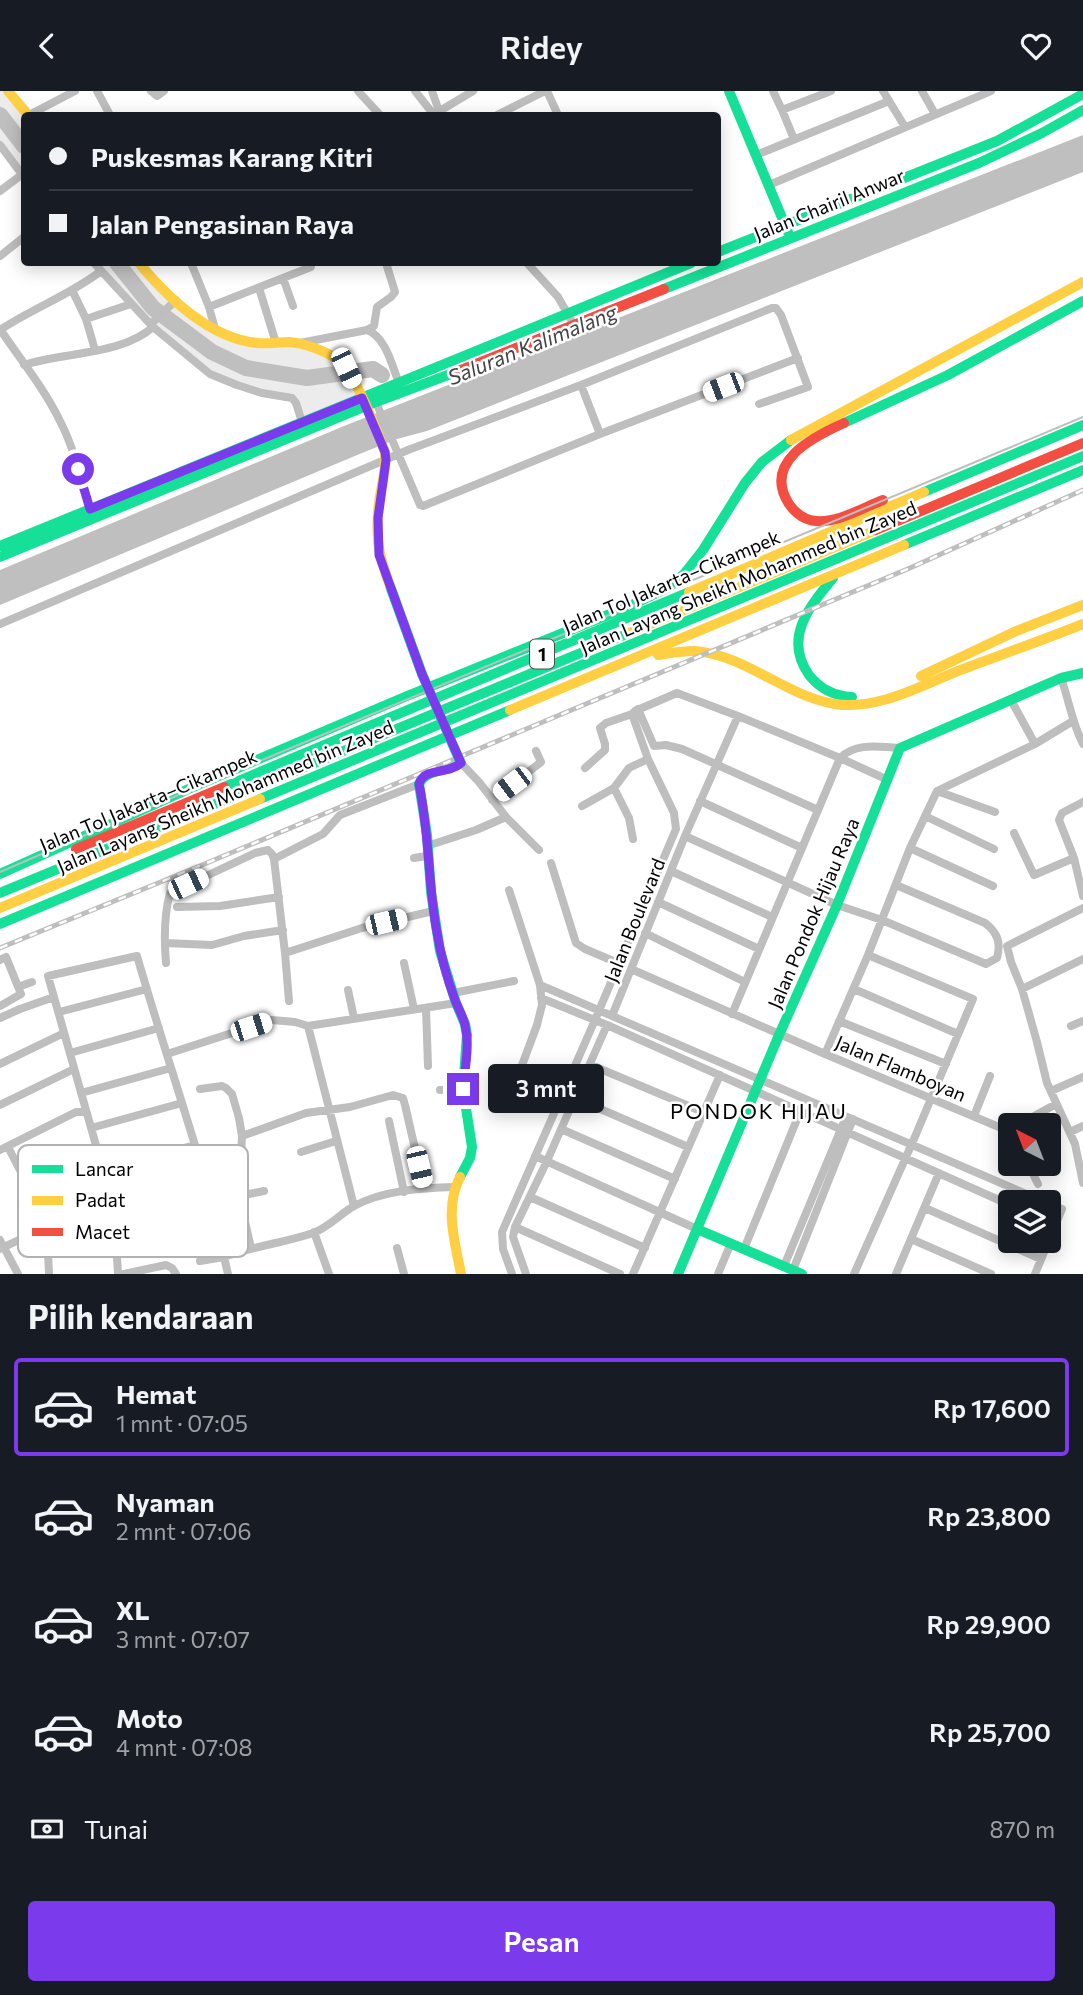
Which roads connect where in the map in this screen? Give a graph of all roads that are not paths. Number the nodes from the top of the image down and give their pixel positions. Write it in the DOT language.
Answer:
graph roads {
  1 [pos="8,91"];
  2 [pos="75,91"];
  3 [pos="97,91"];
  4 [pos="151,91"];
  5 [pos="164,91"];
  6 [pos="358,91"];
  7 [pos="415,91"];
  8 [pos="432,91"];
  9 [pos="546,91"];
  10 [pos="729,91"];
  11 [pos="773,91"];
  12 [pos="831,91"];
  13 [pos="883,91"];
  14 [pos="922,91"];
  15 [pos="991,91"];
  16 [pos="467,93"];
  17 [pos="1083,94"];
  18 [pos="889,101"];
  19 [pos="782,110"];
  20 [pos="1083,110"];
  21 [pos="26,112"];
  22 [pos="35,112"];
  23 [pos="108,112"];
  24 [pos="377,112"];
  25 [pos="433,112"];
  26 [pos="435,112"];
  27 [pos="438,112"];
  28 [pos="503,112"];
  29 [pos="556,112"];
  30 [pos="935,114"];
  31 [pos="905,127"];
  32 [pos="794,139"];
  33 [pos="0,145"];
  34 [pos="756,155"];
  35 [pos="21,171"];
  36 [pos="21,177"];
  37 [pos="769,185"];
  38 [pos="0,191"];
  39 [pos="786,224"];
  40 [pos="790,238"];
  41 [pos="21,239"];
  42 [pos="721,251"];
  43 [pos="0,256"];
  44 [pos="97,266"];
  45 [pos="142,266"];
  46 [pos="192,266"];
  47 [pos="310,266"];
  48 [pos="387,266"];
  49 [pos="530,266"];
  50 [pos="684,266"];
  51 [pos="720,266"];
  52 [pos="721,266"];
  53 [pos="101,271"];
  54 [pos="283,278"];
  55 [pos="1083,282"];
  56 [pos="259,288"];
  57 [pos="72,290"];
  58 [pos="1083,301"];
  59 [pos="174,302"];
  60 [pos="131,304"];
  61 [pos="293,306"];
  62 [pos="209,307"];
  63 [pos="569,314"];
  64 [pos="86,319"];
  65 [pos="153,323"];
  66 [pos="574,325"];
  67 [pos="215,329"];
  68 [pos="0,330"];
  69 [pos="367,330"];
  70 [pos="321,339"];
  71 [pos="276,343"];
  72 [pos="295,343"];
  73 [pos="94,350"];
  74 [pos="324,354"];
  75 [pos="797,358"];
  76 [pos="24,365"];
  77 [pos="399,383"];
  78 [pos="581,385"];
  79 [pos="369,402"];
  80 [pos="759,404"];
  81 [pos="302,422"];
  82 [pos="1083,423"];
  83 [pos="600,434"];
  84 [pos="1083,443"];
  85 [pos="388,451"];
  86 [pos="398,454"];
  87 [pos="231,456"];
  88 [pos="1083,456"];
  89 [pos="1083,470"];
  90 [pos="91,514"];
  91 [pos="0,546"];
  92 [pos="0,557"];
  93 [pos="836,575"];
  94 [pos="1083,605"];
  95 [pos="0,624"];
  96 [pos="1083,624"];
  97 [pos="639,657"];
  98 [pos="1083,673"];
  99 [pos="1061,678"];
  100 [pos="1011,700"];
  101 [pos="635,711"];
  102 [pos="738,716"];
  103 [pos="1073,721"];
  104 [pos="1035,744"];
  105 [pos="1083,744"];
  106 [pos="901,748"];
  107 [pos="536,751"];
  108 [pos="840,758"];
  109 [pos="648,759"];
  110 [pos="460,761"];
  111 [pos="716,764"];
  112 [pos="585,768"];
  113 [pos="888,780"];
  114 [pos="419,784"];
  115 [pos="614,788"];
  116 [pos="937,791"];
  117 [pos="492,800"];
  118 [pos="700,801"];
  119 [pos="1083,802"];
  120 [pos="582,806"];
  121 [pos="818,810"];
  122 [pos="995,813"];
  123 [pos="925,815"];
  124 [pos="506,817"];
  125 [pos="1014,833"];
  126 [pos="685,836"];
  127 [pos="633,839"];
  128 [pos="802,848"];
  129 [pos="910,848"];
  130 [pos="994,849"];
  131 [pos="538,850"];
  132 [pos="427,851"];
  133 [pos="414,858"];
  134 [pos="1074,858"];
  135 [pos="274,859"];
  136 [pos="551,863"];
  137 [pos="671,871"];
  138 [pos="0,874"];
  139 [pos="0,881"];
  140 [pos="787,882"];
  141 [pos="896,885"];
  142 [pos="993,886"];
  143 [pos="509,890"];
  144 [pos="0,893"];
  145 [pos="1083,896"];
  146 [pos="279,897"];
  147 [pos="658,902"];
  148 [pos="837,905"];
  149 [pos="177,907"];
  150 [pos="0,908"];
  151 [pos="1083,908"];
  152 [pos="433,911"];
  153 [pos="772,917"];
  154 [pos="882,920"];
  155 [pos="0,924"];
  156 [pos="283,930"];
  157 [pos="645,933"];
  158 [pos="164,943"];
  159 [pos="759,949"];
  160 [pos="285,953"];
  161 [pos="868,955"];
  162 [pos="1083,959"];
  163 [pos="0,960"];
  164 [pos="166,963"];
  165 [pos="404,963"];
  166 [pos="618,963"];
  167 [pos="631,969"];
  168 [pos="514,981"];
  169 [pos="32,982"];
  170 [pos="745,982"];
  171 [pos="540,985"];
  172 [pos="18,987"];
  173 [pos="147,989"];
  174 [pos="854,989"];
  175 [pos="1022,989"];
  176 [pos="348,990"];
  177 [pos="54,997"];
  178 [pos="454,998"];
  179 [pos="541,998"];
  180 [pos="289,1002"];
  181 [pos="0,1006"];
  182 [pos="426,1008"];
  183 [pos="414,1009"];
  184 [pos="599,1010"];
  185 [pos="58,1012"];
  186 [pos="732,1014"];
  187 [pos="611,1016"];
  188 [pos="0,1018"];
  189 [pos="354,1018"];
  190 [pos="595,1020"];
  191 [pos="839,1021"];
  192 [pos="1083,1021"];
  193 [pos="607,1025"];
  194 [pos="307,1026"];
  195 [pos="1071,1026"];
  196 [pos="159,1028"];
  197 [pos="64,1033"];
  198 [pos="958,1034"];
  199 [pos="779,1035"];
  200 [pos="70,1053"];
  201 [pos="167,1054"];
  202 [pos="825,1054"];
  203 [pos="946,1064"];
  204 [pos="0,1065"];
  205 [pos="590,1065"];
  206 [pos="428,1066"];
  207 [pos="171,1068"];
  208 [pos="74,1069"];
  209 [pos="720,1075"];
  210 [pos="990,1076"];
  211 [pos="1083,1077"];
  212 [pos="760,1080"];
  213 [pos="515,1084"];
  214 [pos="200,1089"];
  215 [pos="463,1089"];
  216 [pos="440,1090"];
  217 [pos="1051,1091"];
  218 [pos="755,1092"];
  219 [pos="81,1093"];
  220 [pos="576,1098"];
  221 [pos="931,1098"];
  222 [pos="182,1103"];
  223 [pos="1056,1104"];
  224 [pos="0,1105"];
  225 [pos="328,1109"];
  226 [pos="86,1112"];
  227 [pos="703,1112"];
  228 [pos="800,1112"];
  229 [pos="1040,1113"];
  230 [pos="974,1116"];
  231 [pos="849,1118"];
  232 [pos="388,1121"];
  233 [pos="998,1126"];
  234 [pos="1083,1126"];
  235 [pos="91,1129"];
  236 [pos="562,1129"];
  237 [pos="844,1132"];
  238 [pos="1070,1132"];
  239 [pos="242,1136"];
  240 [pos="336,1141"];
  241 [pos="95,1145"];
  242 [pos="195,1145"];
  243 [pos="242,1145"];
  244 [pos="912,1145"];
  245 [pos="688,1147"];
  246 [pos="4,1148"];
  247 [pos="301,1152"];
  248 [pos="535,1156"];
  249 [pos="905,1159"];
  250 [pos="547,1161"];
  251 [pos="18,1169"];
  252 [pos="939,1173"];
  253 [pos="1034,1176"];
  254 [pos="675,1179"];
  255 [pos="1083,1183"];
  256 [pos="1038,1184"];
  257 [pos="455,1187"];
  258 [pos="424,1188"];
  259 [pos="1017,1190"];
  260 [pos="264,1191"];
  261 [pos="404,1192"];
  262 [pos="248,1194"];
  263 [pos="530,1197"];
  264 [pos="998,1200"];
  265 [pos="354,1206"];
  266 [pos="925,1207"];
  267 [pos="660,1214"];
  268 [pos="515,1227"];
  269 [pos="696,1229"];
  270 [pos="314,1233"];
  271 [pos="248,1235"];
  272 [pos="18,1238"];
  273 [pos="911,1240"];
  274 [pos="731,1243"];
  275 [pos="1,1245"];
  276 [pos="251,1248"];
  277 [pos="397,1248"];
  278 [pos="645,1248"];
  279 [pos="248,1249"];
  280 [pos="744,1249"];
  281 [pos="1043,1253"];
  282 [pos="224,1257"];
  283 [pos="1041,1259"];
  284 [pos="201,1261"];
  285 [pos="793,1270"];
  286 [pos="527,1273"];
  287 [pos="18,1274"];
  288 [pos="124,1274"];
  289 [pos="176,1274"];
  290 [pos="228,1274"];
  291 [pos="329,1274"];
  292 [pos="404,1274"];
  293 [pos="461,1274"];
  294 [pos="512,1274"];
  295 [pos="620,1274"];
  296 [pos="634,1274"];
  297 [pos="678,1274"];
  298 [pos="718,1274"];
  299 [pos="854,1274"];
  300 [pos="897,1274"];
  301 [pos="991,1274"];
  302 [pos="1035,1274"];
  1 -- 21 [label="main road"];
  2 -- 22 [label="street"];
  3 -- 23 [label="street"];
  4 -- 5 [label="street"];
  6 -- 24 [label="street"];
  7 -- 25 [label="street"];
  8 -- 26 [label="street"];
  9 -- 28 [label="street"];
  9 -- 29 [label="street"];
  10 -- 34 [label="main road"];
  11 -- 19 [label="street"];
  12 -- 19 [label="street"];
  13 -- 18 [label="street"];
  14 -- 30 [label="street"];
  15 -- 30 [label="street"];
  16 -- 27 [label="street"];
  17 -- 39 [label="main road, Jalan Chairil Anwar"];
  18 -- 31 [label="street"];
  18 -- 32 [label="street"];
  19 -- 32 [label="street"];
  20 -- 40 [label="main road, Jalan Chairil Anwar"];
  30 -- 31 [label="street"];
  31 -- 37 [label="street"];
  32 -- 34 [label="street"];
  33 -- 35 [label="street"];
  34 -- 37 [label="main road"];
  36 -- 38 [label="street"];
  37 -- 39 [label="main road"];
  39 -- 40 [label="main road"];
  39 -- 42 [label="main road, Jalan Chairil Anwar"];
  40 -- 52 [label="main road, Jalan Chairil Anwar"];
  41 -- 43 [label="street"];
  44 -- 53 [label="street"];
  45 -- 59 [label="main road"];
  46 -- 62 [label="street"];
  47 -- 54 [label="street"];
  48 -- 69 [label="street"];
  49 -- 63 [label="street"];
  50 -- 63 [label="main road, Jalan Chairil Anwar"];
  51 -- 66 [label="main road, Jalan Chairil Anwar"];
  53 -- 57 [label="street"];
  53 -- 60 [label="street"];
  54 -- 56 [label="street"];
  54 -- 61 [label="street"];
  55 -- 138 [label="main road"];
  56 -- 62 [label="street"];
  56 -- 71 [label="street"];
  57 -- 64 [label="street"];
  57 -- 68 [label="street"];
  58 -- 82 [label="main road"];
  59 -- 65 [label="street"];
  59 -- 67 [label="main road"];
  60 -- 64 [label="street"];
  60 -- 65 [label="street"];
  62 -- 67 [label="street"];
  63 -- 66 [label="street"];
  63 -- 77 [label="main road, Jalan Chairil Anwar"];
  64 -- 73 [label="street"];
  65 -- 73 [label="street"];
  65 -- 81 [label="street"];
  66 -- 79 [label="main road, Jalan Chairil Anwar"];
  67 -- 71 [label="main road"];
  68 -- 76 [label="street"];
  69 -- 70 [label="street"];
  69 -- 77 [label="street"];
  70 -- 72 [label="street"];
  70 -- 74 [label="street"];
  71 -- 72 [label="main road"];
  72 -- 74 [label="main road"];
  73 -- 76 [label="street"];
  74 -- 79 [label="main road"];
  75 -- 78 [label="street"];
  75 -- 80 [label="street"];
  75 -- 83 [label="street"];
  76 -- 90 [label="street"];
  77 -- 79 [label="main road, Jalan Chairil Anwar"];
  78 -- 83 [label="street"];
  78 -- 86 [label="street"];
  79 -- 81 [label="main road, Jalan Chairil Anwar"];
  79 -- 85 [label="main road"];
  79 -- 87 [label="main road, Jalan Chairil Anwar"];
  81 -- 87 [label="main road, Jalan Chairil Anwar"];
  82 -- 139 [label="main road, Jalan Tol Jakarta–Cikampek / 1"];
  83 -- 86 [label="street"];
  84 -- 144 [label="main road, Jalan Layang Sheikh Mohammed bin Zayed / 1, bridge"];
  85 -- 86 [label="street"];
  85 -- 95 [label="street"];
  85 -- 110 [label="main road, bridge"];
  87 -- 90 [label="main road, Jalan Chairil Anwar"];
  88 -- 150 [label="main road, Jalan Layang Sheikh Mohammed bin Zayed / 1, bridge"];
  89 -- 93 [label="main road, 1"];
  90 -- 91 [label="main road, Jalan Chairil Anwar"];
  90 -- 92 [label="main road, Jalan Chairil Anwar"];
  93 -- 94 [label="main road"];
  93 -- 97 [label="main road, 1"];
  96 -- 97 [label="main road"];
  97 -- 155 [label="main road, 1"];
  98 -- 99 [label="main road"];
  99 -- 100 [label="main road"];
  99 -- 103 [label="street"];
  100 -- 104 [label="street"];
  100 -- 106 [label="main road"];
  101 -- 102 [label="street"];
  101 -- 109 [label="street"];
  101 -- 111 [label="street"];
  101 -- 112 [label="street"];
  102 -- 108 [label="street"];
  102 -- 111 [label="street, Jalan Boulevard"];
  103 -- 104 [label="street"];
  103 -- 105 [label="street"];
  104 -- 116 [label="street"];
  106 -- 108 [label="street"];
  106 -- 113 [label="main road, Jalan Pondok Hijau Raya"];
  107 -- 117 [label="street"];
  108 -- 113 [label="street"];
  108 -- 121 [label="street"];
  109 -- 115 [label="street"];
  109 -- 166 [label="street"];
  110 -- 114 [label="main road"];
  110 -- 117 [label="street"];
  111 -- 118 [label="street, Jalan Boulevard"];
  111 -- 121 [label="street"];
  113 -- 148 [label="main road, Jalan Pondok Hijau Raya"];
  114 -- 132 [label="main road"];
  114 -- 135 [label="street"];
  115 -- 120 [label="street"];
  115 -- 127 [label="street"];
  116 -- 122 [label="street"];
  116 -- 123 [label="street"];
  117 -- 124 [label="street"];
  118 -- 126 [label="street, Jalan Boulevard"];
  118 -- 128 [label="street"];
  119 -- 134 [label="street"];
  121 -- 128 [label="street"];
  123 -- 129 [label="street"];
  123 -- 130 [label="street"];
  124 -- 131 [label="street"];
  124 -- 132 [label="street"];
  125 -- 134 [label="street"];
  126 -- 137 [label="street, Jalan Boulevard"];
  126 -- 140 [label="street"];
  128 -- 140 [label="street"];
  129 -- 141 [label="street"];
  129 -- 142 [label="street"];
  132 -- 133 [label="street"];
  132 -- 152 [label="main road"];
  134 -- 145 [label="street"];
  135 -- 146 [label="street"];
  135 -- 158 [label="street"];
  136 -- 166 [label="street"];
  137 -- 147 [label="street, Jalan Boulevard"];
  137 -- 153 [label="street"];
  140 -- 148 [label="street"];
  140 -- 153 [label="street"];
  141 -- 154 [label="street"];
  141 -- 154 [label="street"];
  143 -- 171 [label="street"];
  146 -- 149 [label="street"];
  146 -- 156 [label="street"];
  147 -- 157 [label="street, Jalan Boulevard"];
  147 -- 159 [label="street"];
  148 -- 154 [label="street"];
  148 -- 199 [label="main road, Jalan Pondok Hijau Raya"];
  151 -- 175 [label="street"];
  152 -- 160 [label="street"];
  152 -- 178 [label="main road"];
  153 -- 159 [label="street"];
  154 -- 161 [label="street"];
  156 -- 158 [label="street"];
  156 -- 160 [label="street"];
  157 -- 167 [label="street, Jalan Boulevard"];
  157 -- 170 [label="street"];
  158 -- 164 [label="street"];
  159 -- 170 [label="street"];
  160 -- 180 [label="street"];
  161 -- 174 [label="street"];
  161 -- 198 [label="street"];
  162 -- 175 [label="street"];
  163 -- 172 [label="street"];
  165 -- 183 [label="street"];
  166 -- 184 [label="street"];
  167 -- 186 [label="street, Jalan Flamboyan"];
  167 -- 187 [label="street, Jalan Boulevard"];
  168 -- 178 [label="street"];
  169 -- 172 [label="street"];
  170 -- 186 [label="street"];
  171 -- 179 [label="street"];
  171 -- 184 [label="street"];
  172 -- 181 [label="street"];
  173 -- 177 [label="street"];
  173 -- 185 [label="street"];
  173 -- 196 [label="street"];
  174 -- 191 [label="street"];
  174 -- 198 [label="street"];
  175 -- 217 [label="street"];
  176 -- 189 [label="street"];
  177 -- 185 [label="street"];
  177 -- 188 [label="street"];
  178 -- 182 [label="street"];
  178 -- 215 [label="main road"];
  179 -- 190 [label="street"];
  179 -- 213 [label="street"];
  182 -- 183 [label="street"];
  182 -- 206 [label="street"];
  183 -- 189 [label="street"];
  184 -- 187 [label="street"];
  184 -- 190 [label="street"];
  185 -- 197 [label="street"];
  186 -- 199 [label="street, Jalan Flamboyan"];
  187 -- 212 [label="street"];
  189 -- 194 [label="street"];
  190 -- 193 [label="street"];
  190 -- 248 [label="street"];
  191 -- 202 [label="street"];
  191 -- 203 [label="street"];
  192 -- 195 [label="street"];
  193 -- 205 [label="street"];
  193 -- 209 [label="street"];
  194 -- 201 [label="street"];
  194 -- 225 [label="street"];
  196 -- 200 [label="street"];
  196 -- 201 [label="street"];
  197 -- 200 [label="street"];
  197 -- 204 [label="street"];
  198 -- 203 [label="street"];
  199 -- 202 [label="street, Jalan Flamboyan"];
  199 -- 212 [label="main road, Jalan Pondok Hijau Raya"];
  200 -- 208 [label="street"];
  201 -- 207 [label="street"];
  202 -- 221 [label="street, Jalan Flamboyan"];
  203 -- 221 [label="street"];
  205 -- 220 [label="street"];
  205 -- 227 [label="street"];
  207 -- 219 [label="street"];
  207 -- 222 [label="street"];
  208 -- 219 [label="street"];
  208 -- 224 [label="street"];
  209 -- 218 [label="street"];
  209 -- 227 [label="street"];
  210 -- 230 [label="street"];
  211 -- 217 [label="street"];
  212 -- 218 [label="main road, Jalan Pondok Hijau Raya"];
  212 -- 231 [label="street"];
  214 -- 239 [label="street"];
  215 -- 216 [label="street"];
  215 -- 257 [label="main road"];
  217 -- 223 [label="street"];
  218 -- 228 [label="street"];
  218 -- 269 [label="main road, Jalan Pondok Hijau Raya"];
  219 -- 226 [label="street"];
  220 -- 236 [label="street"];
  220 -- 245 [label="street"];
  221 -- 230 [label="street, Jalan Flamboyan"];
  221 -- 244 [label="street"];
  222 -- 235 [label="street"];
  222 -- 242 [label="street"];
  223 -- 229 [label="street"];
  223 -- 238 [label="street"];
  225 -- 239 [label="street"];
  225 -- 240 [label="street"];
  225 -- 258 [label="street"];
  226 -- 235 [label="street"];
  226 -- 246 [label="street"];
  227 -- 245 [label="street"];
  228 -- 237 [label="street"];
  228 -- 280 [label="street"];
  230 -- 233 [label="street, Jalan Flamboyan"];
  231 -- 237 [label="street"];
  231 -- 244 [label="street"];
  232 -- 261 [label="street"];
  234 -- 238 [label="street"];
  235 -- 241 [label="street"];
  236 -- 250 [label="street"];
  236 -- 254 [label="street"];
  237 -- 249 [label="street"];
  237 -- 285 [label="street"];
  238 -- 255 [label="street"];
  239 -- 243 [label="street"];
  240 -- 247 [label="street"];
  240 -- 265 [label="street"];
  244 -- 249 [label="street"];
  244 -- 259 [label="street"];
  245 -- 254 [label="street"];
  246 -- 251 [label="street"];
  248 -- 250 [label="street"];
  248 -- 294 [label="street"];
  249 -- 252 [label="street"];
  249 -- 299 [label="street"];
  250 -- 263 [label="street"];
  250 -- 267 [label="street"];
  252 -- 264 [label="street"];
  252 -- 266 [label="street"];
  253 -- 256 [label="street"];
  254 -- 267 [label="street"];
  257 -- 258 [label="street"];
  257 -- 293 [label="main road"];
  258 -- 261 [label="street"];
  260 -- 262 [label="street"];
  261 -- 265 [label="street"];
  263 -- 268 [label="street"];
  263 -- 278 [label="street"];
  265 -- 270 [label="street"];
  266 -- 273 [label="street"];
  266 -- 283 [label="street"];
  267 -- 269 [label="street"];
  267 -- 278 [label="street"];
  268 -- 286 [label="street"];
  268 -- 295 [label="street"];
  269 -- 274 [label="main road"];
  269 -- 297 [label="main road, Jalan Pondok Hijau Raya"];
  270 -- 276 [label="street"];
  270 -- 291 [label="street"];
  271 -- 276 [label="street"];
  272 -- 275 [label="street"];
  273 -- 300 [label="street"];
  273 -- 301 [label="street"];
  274 -- 280 [label="main road"];
  274 -- 298 [label="street"];
  275 -- 287 [label="street"];
  276 -- 279 [label="street"];
  277 -- 292 [label="street"];
  278 -- 296 [label="street"];
  280 -- 285 [label="main road"];
  281 -- 283 [label="street"];
  282 -- 284 [label="street"];
  282 -- 290 [label="street"];
  283 -- 302 [label="street"];
  288 -- 289 [label="street"];
}
